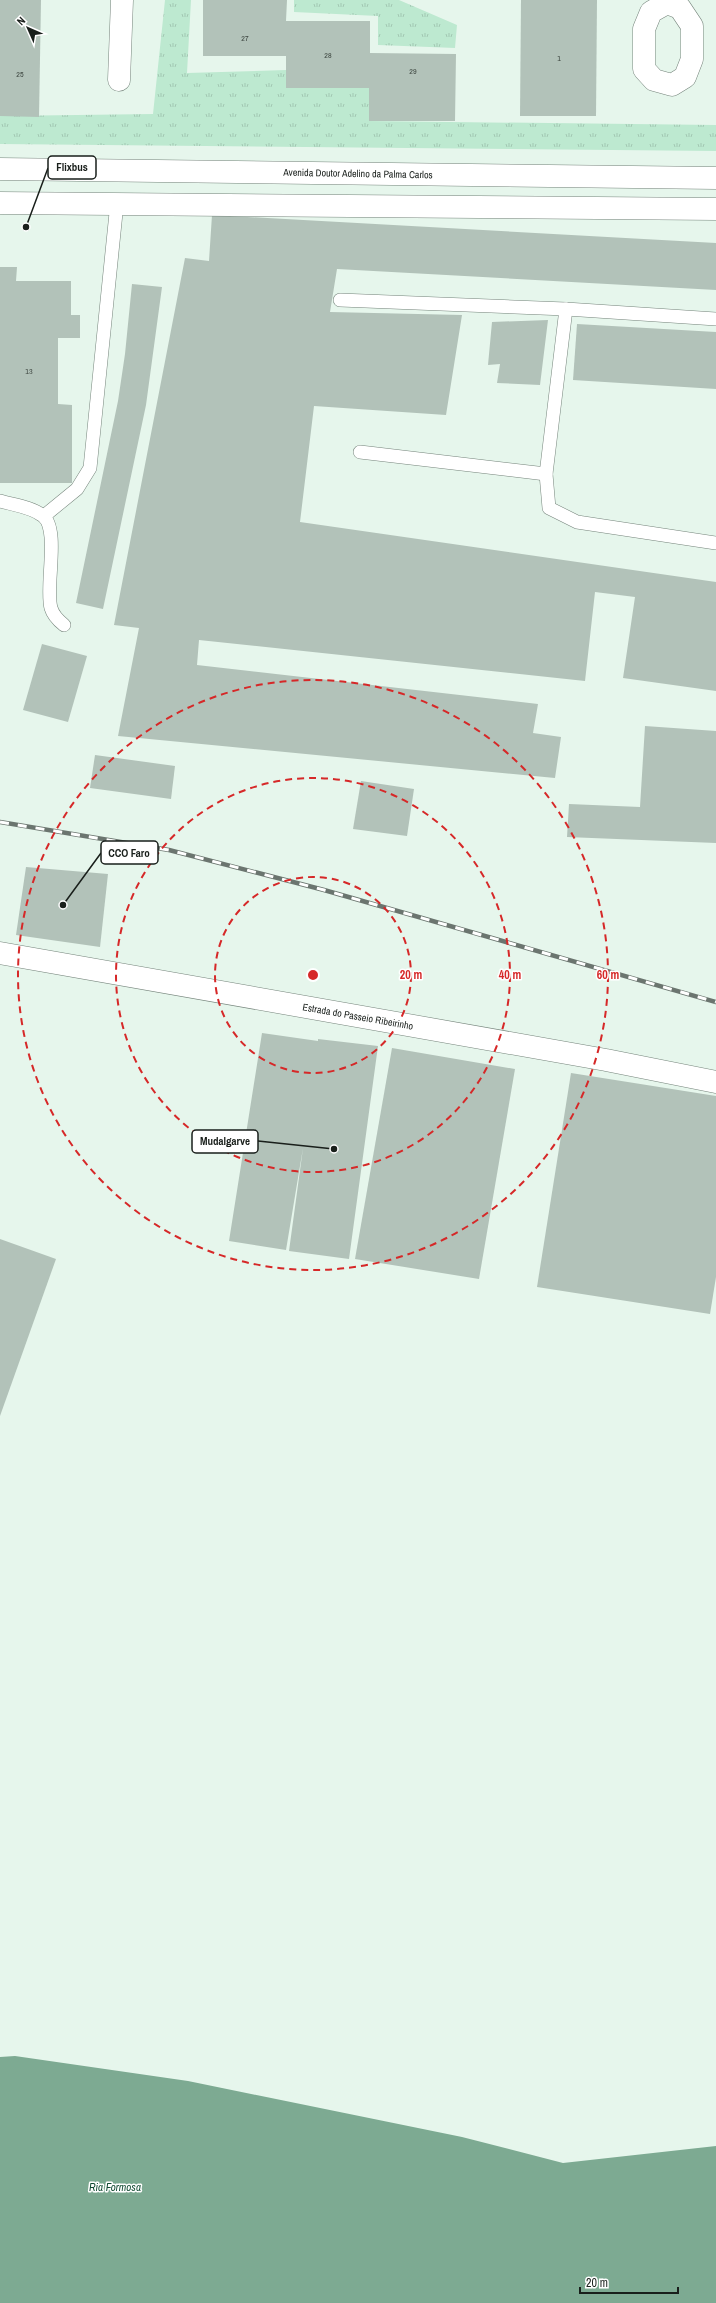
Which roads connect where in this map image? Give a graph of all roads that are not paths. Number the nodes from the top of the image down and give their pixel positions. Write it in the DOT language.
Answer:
graph roads {
  1 [pos="122,0"];
  2 [pos="119,80"];
  3 [pos="0,169"];
  4 [pos="716,178"];
  5 [pos="0,203"];
  6 [pos="117,203"];
  7 [pos="716,209"];
  8 [pos="340,300"];
  9 [pos="566,309"];
  10 [pos="716,319"];
  11 [pos="360,452"];
  12 [pos="546,474"];
  13 [pos="0,501"];
  14 [pos="44,516"];
  15 [pos="716,543"];
  16 [pos="64,625"];
  17 [pos="0,953"];
  18 [pos="716,1082"];
  1 -- 2 [label="main road"];
  3 -- 4 [label="main road, Avenida Doutor Adelino da Palma Carlos"];
  5 -- 6 [label="main road"];
  6 -- 7 [label="main road"];
  6 -- 14 [label="lane"];
  8 -- 9 [label="lane"];
  9 -- 10 [label="lane"];
  9 -- 12 [label="lane"];
  11 -- 12 [label="lane"];
  12 -- 15 [label="lane"];
  13 -- 14 [label="lane"];
  14 -- 16 [label="lane"];
  17 -- 18 [label="main road, Estrada do Passeio Ribeirinho"];
}
